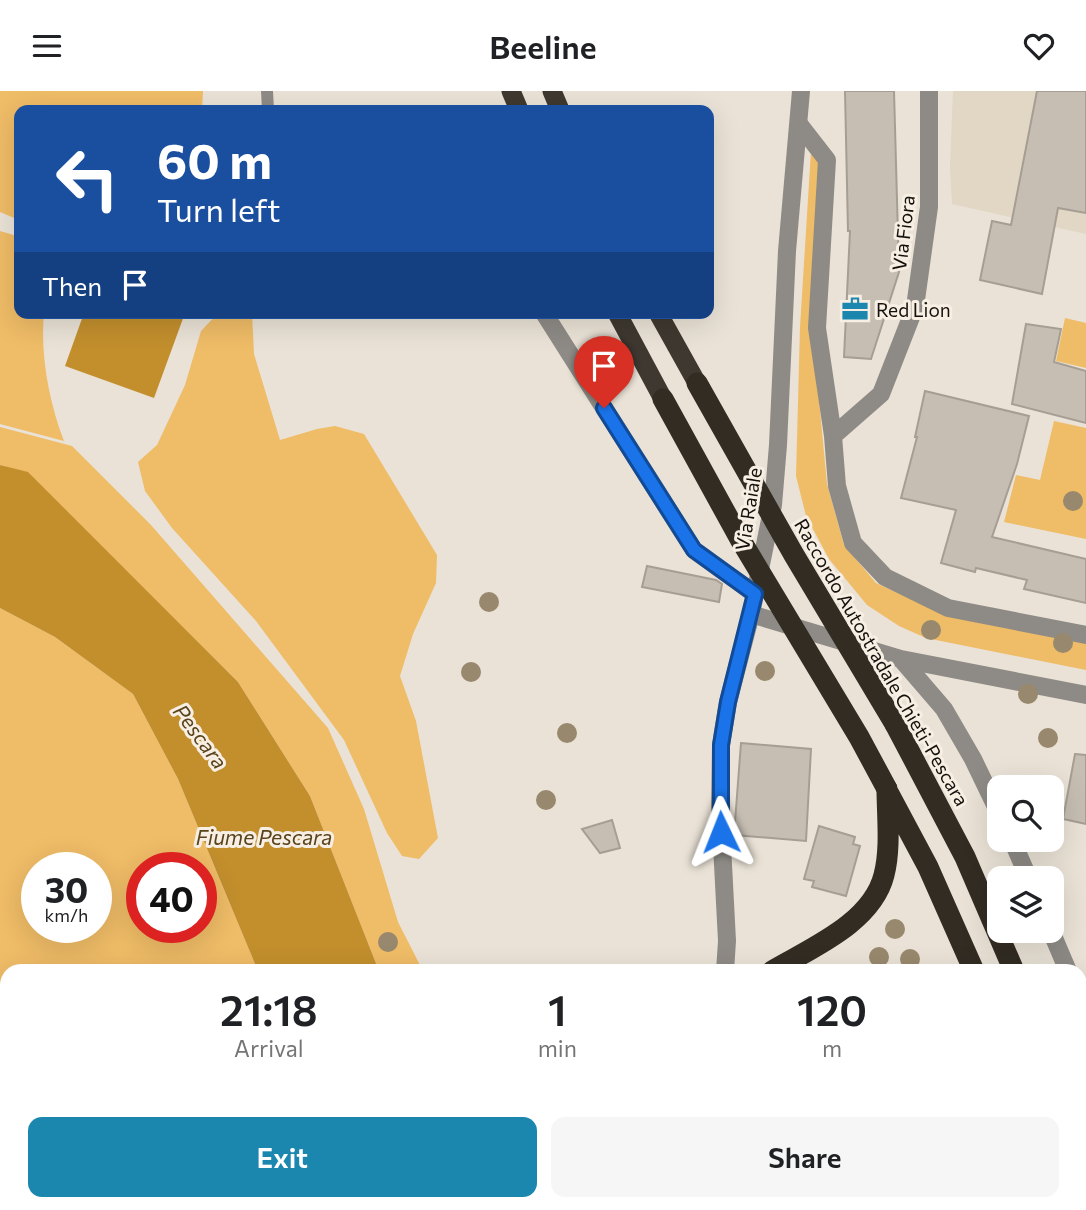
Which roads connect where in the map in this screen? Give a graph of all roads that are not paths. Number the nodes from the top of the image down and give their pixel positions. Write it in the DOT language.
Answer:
graph roads {
  1 [pos="801,91"];
  2 [pos="929,91"];
  3 [pos="799,124"];
  4 [pos="548,319"];
  5 [pos="620,319"];
  6 [pos="661,319"];
  7 [pos="697,383"];
  8 [pos="663,400"];
  9 [pos="833,436"];
  10 [pos="755,594"];
  11 [pos="751,614"];
  12 [pos="1086,635"];
  13 [pos="901,659"];
  14 [pos="1086,695"];
  15 [pos="987,788"];
  16 [pos="887,789"];
  17 [pos="1056,943"];
  18 [pos="725,964"];
  19 [pos="784,964"];
  20 [pos="971,964"];
  21 [pos="1011,964"];
  22 [pos="1065,964"];
  1 -- 3 [label="street, Via Raiale"];
  2 -- 9 [label="street, Via Fiora"];
  3 -- 9 [label="street"];
  3 -- 10 [label="street, Via Raiale"];
  4 -- 10 [label="street"];
  5 -- 8 [label="highway"];
  6 -- 7 [label="highway"];
  7 -- 21 [label="highway, Raccordo Autostradale Chieti-Pescara, bridge"];
  8 -- 16 [label="highway, bridge"];
  9 -- 12 [label="street"];
  10 -- 11 [label="street, Via Raiale"];
  11 -- 13 [label="street"];
  11 -- 18 [label="street, Via Raiale"];
  13 -- 14 [label="street"];
  13 -- 15 [label="street"];
  16 -- 19 [label="highway"];
  16 -- 20 [label="highway"];
  17 -- 22 [label="street"];
}
